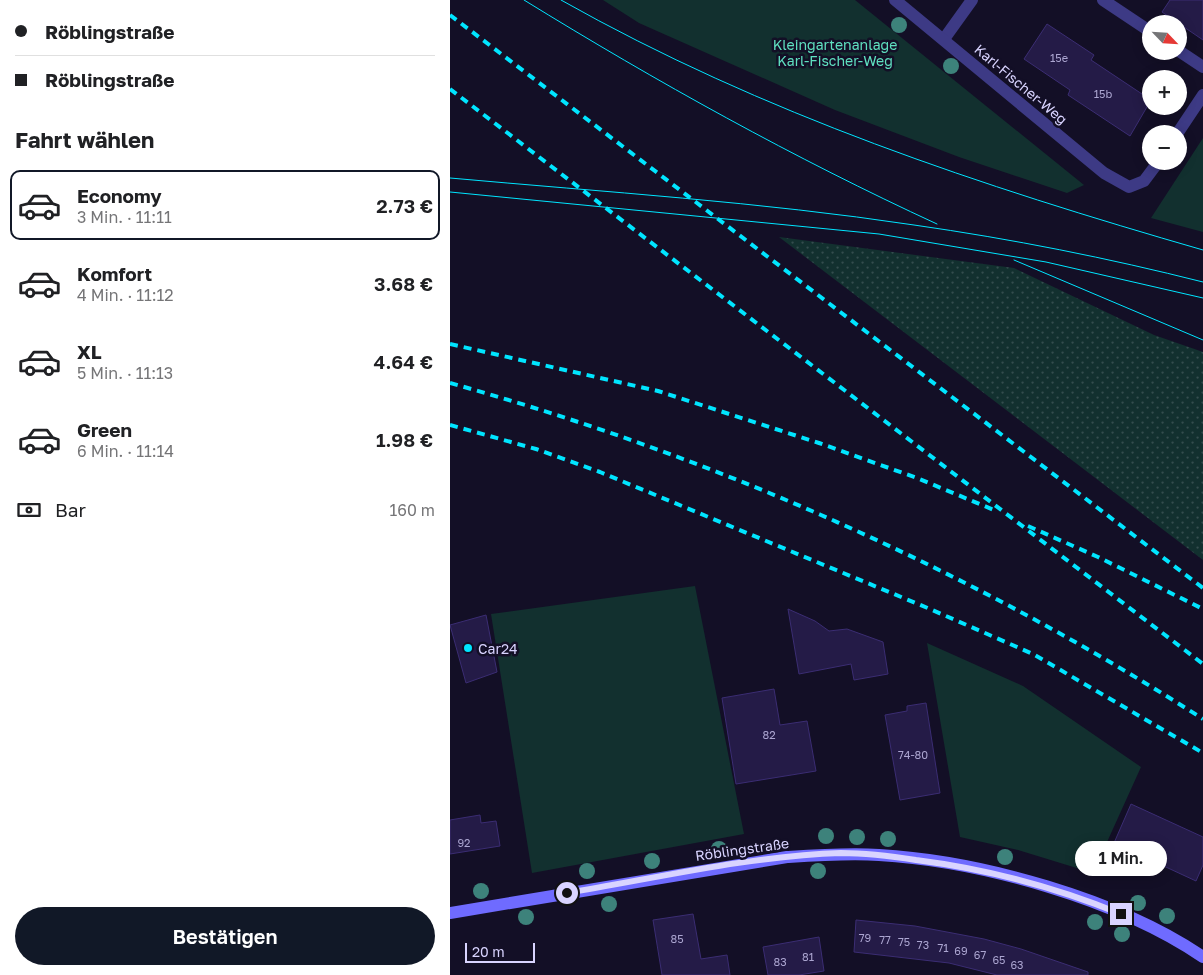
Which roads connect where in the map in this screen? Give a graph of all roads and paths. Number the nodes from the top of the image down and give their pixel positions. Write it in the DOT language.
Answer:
graph roads {
  1 [pos="895,0"];
  2 [pos="972,0"];
  3 [pos="1103,0"];
  4 [pos="1142,26"];
  5 [pos="944,40"];
  6 [pos="1188,57"];
  7 [pos="1203,67"];
  8 [pos="1203,95"];
  9 [pos="1183,125"];
  10 [pos="1152,170"];
  11 [pos="450,913"];
  12 [pos="1203,956"];
  1 -- 5 [label="street, Karl-Fischer-Weg"];
  2 -- 5 [label="street"];
  3 -- 4 [label="street"];
  5 -- 10 [label="street, Karl-Fischer-Weg"];
  6 -- 7 [label="street"];
  8 -- 9 [label="street"];
  11 -- 12 [label="street, Röblingstraße"];
}
